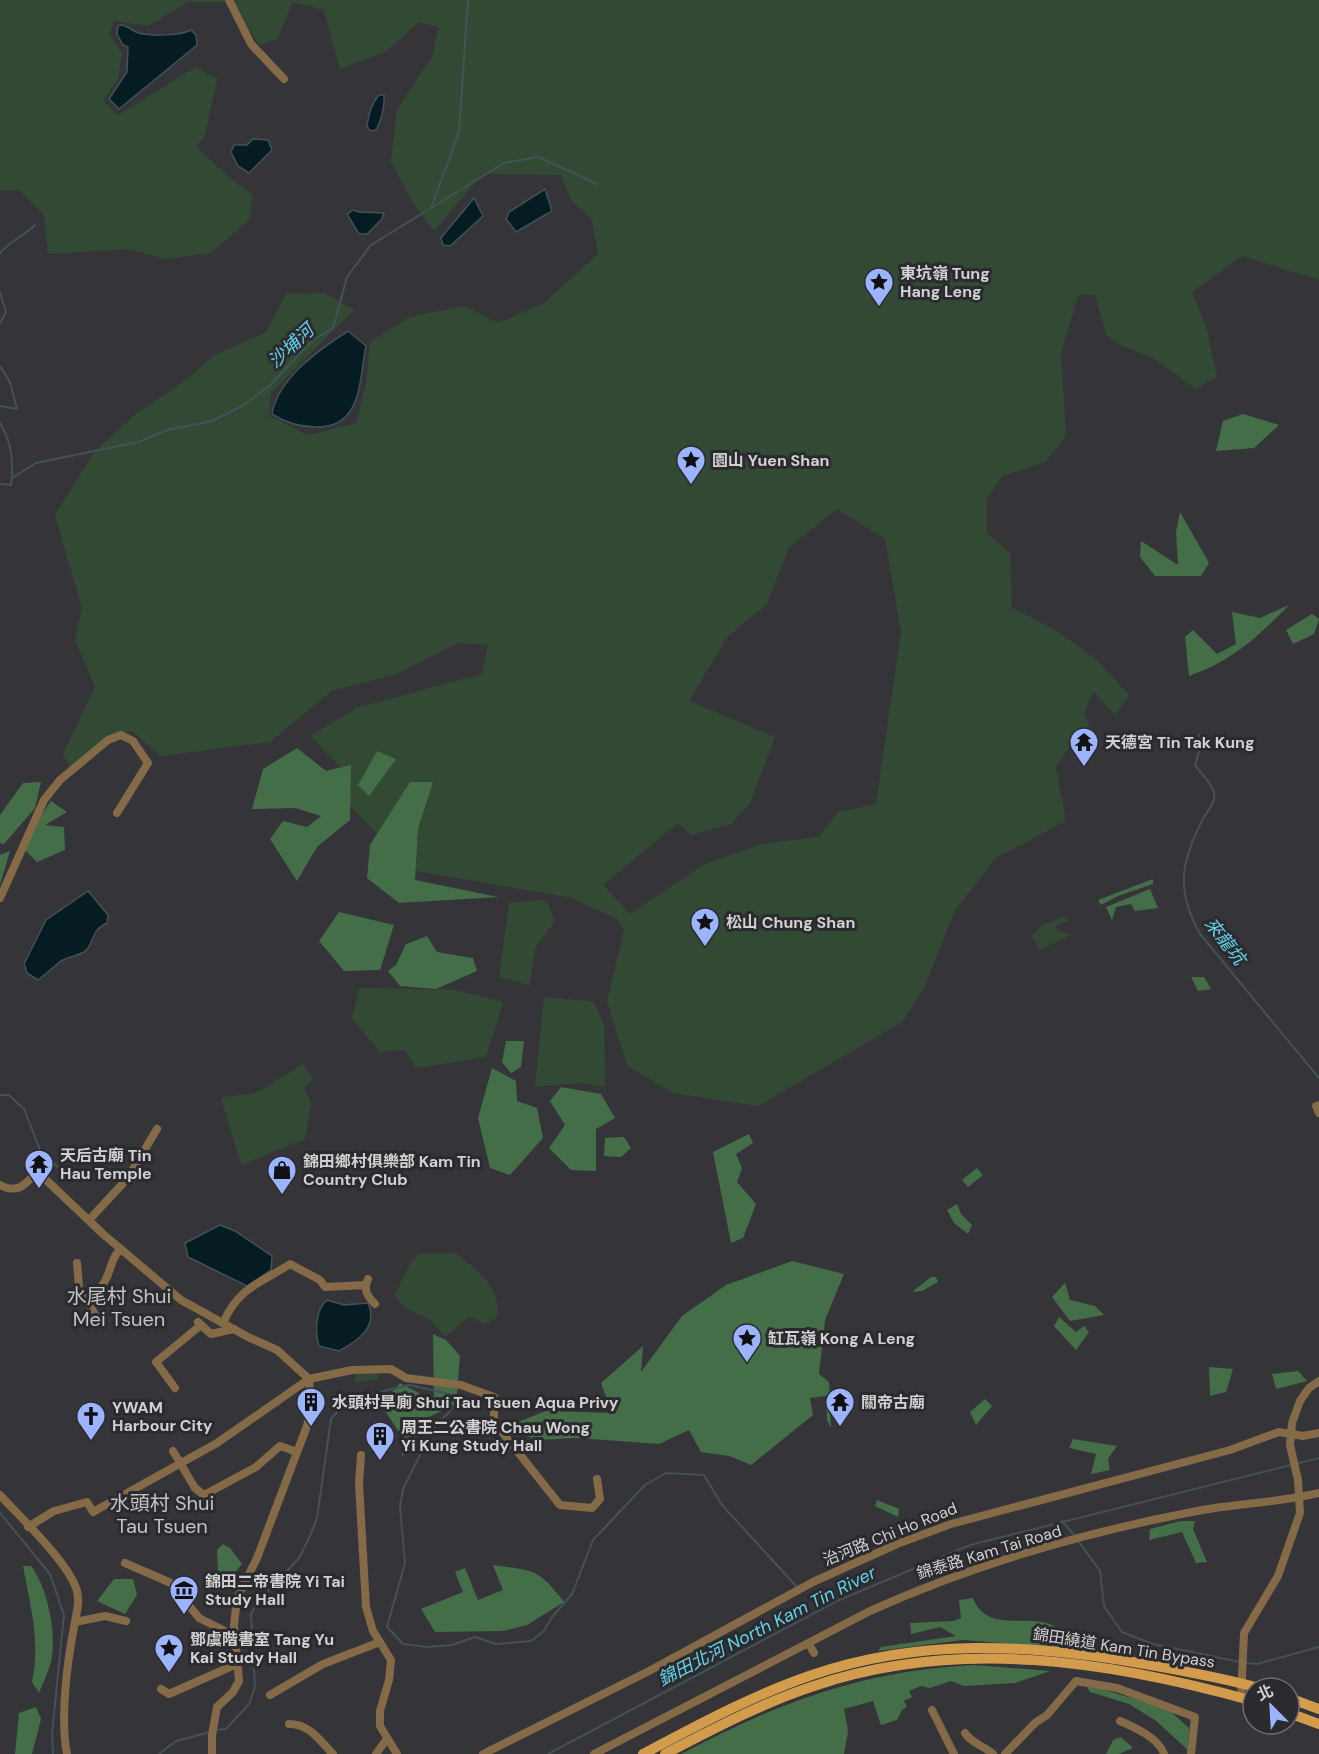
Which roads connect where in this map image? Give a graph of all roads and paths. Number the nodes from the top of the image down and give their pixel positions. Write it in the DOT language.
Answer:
graph roads {
  1 [pos="229,0"];
  2 [pos="284,79"];
  3 [pos="117,813"];
  4 [pos="0,898"];
  5 [pos="1319,1105"];
  6 [pos="1319,1113"];
  7 [pos="157,1129"];
  8 [pos="0,1185"];
  9 [pos="90,1220"];
  10 [pos="121,1249"];
  11 [pos="77,1263"];
  12 [pos="86,1301"];
  13 [pos="375,1304"];
  14 [pos="97,1318"];
  15 [pos="223,1323"];
  16 [pos="234,1329"];
  17 [pos="309,1379"];
  18 [pos="1319,1381"];
  19 [pos="175,1388"];
  20 [pos="1290,1433"];
  21 [pos="1319,1433"];
  22 [pos="172,1451"];
  23 [pos="297,1452"];
  24 [pos="361,1455"];
  25 [pos="180,1462"];
  26 [pos="597,1479"];
  27 [pos="1319,1493"];
  28 [pos="0,1495"];
  29 [pos="204,1495"];
  30 [pos="1300,1498"];
  31 [pos="210,1505"];
  32 [pos="28,1527"];
  33 [pos="125,1563"];
  34 [pos="126,1621"];
  35 [pos="75,1622"];
  36 [pos="235,1636"];
  37 [pos="380,1642"];
  38 [pos="809,1644"];
  39 [pos="814,1653"];
  40 [pos="239,1663"];
  41 [pos="1242,1676"];
  42 [pos="1241,1683"];
  43 [pos="160,1689"];
  44 [pos="270,1695"];
  45 [pos="1241,1698"];
  46 [pos="1301,1702"];
  47 [pos="1319,1709"];
  48 [pos="932,1710"];
  49 [pos="1301,1717"];
  50 [pos="1120,1720"];
  51 [pos="289,1724"];
  52 [pos="1319,1724"];
  53 [pos="965,1733"];
  54 [pos="386,1740"];
  55 [pos="67,1754"];
  56 [pos="212,1754"];
  57 [pos="333,1754"];
  58 [pos="376,1754"];
  59 [pos="397,1754"];
  60 [pos="483,1754"];
  61 [pos="594,1754"];
  62 [pos="643,1754"];
  63 [pos="665,1754"];
  64 [pos="954,1754"];
  65 [pos="993,1754"];
  66 [pos="1005,1754"];
  67 [pos="1164,1754"];
  68 [pos="1191,1754"];
  1 -- 2 [label="street"];
  3 -- 4 [label="street"];
  5 -- 6 [label="street"];
  7 -- 9 [label="street"];
  8 -- 9 [label="street"];
  9 -- 10 [label="street"];
  10 -- 12 [label="street"];
  10 -- 15 [label="street"];
  11 -- 12 [label="street"];
  12 -- 14 [label="street"];
  13 -- 15 [label="street"];
  15 -- 16 [label="street"];
  16 -- 17 [label="street"];
  16 -- 19 [label="street"];
  17 -- 23 [label="street"];
  17 -- 25 [label="street"];
  17 -- 26 [label="street"];
  18 -- 20 [label="street"];
  20 -- 21 [label="street, 治河路 Chi Ho Road"];
  20 -- 30 [label="street"];
  20 -- 60 [label="street, 治河路 Chi Ho Road"];
  22 -- 25 [label="street"];
  23 -- 29 [label="street"];
  23 -- 36 [label="street"];
  24 -- 37 [label="street"];
  25 -- 29 [label="street"];
  25 -- 32 [label="street"];
  27 -- 30 [label="street, 錦泰路 Kam Tai Road"];
  28 -- 32 [label="street"];
  29 -- 31 [label="street"];
  30 -- 38 [label="street, 錦泰路 Kam Tai Road"];
  30 -- 41 [label="street"];
  32 -- 35 [label="street"];
  33 -- 36 [label="street"];
  34 -- 35 [label="street"];
  35 -- 55 [label="street"];
  36 -- 40 [label="street"];
  37 -- 44 [label="street"];
  37 -- 54 [label="street"];
  38 -- 39 [label="street"];
  38 -- 61 [label="street, 錦泰路 Kam Tai Road"];
  40 -- 43 [label="street"];
  40 -- 56 [label="street"];
  42 -- 62 [label="main road, 錦田繞道 Kam Tin Bypass"];
  45 -- 63 [label="main road, 錦田繞道 Kam Tin Bypass"];
  46 -- 47 [label="main road"];
  48 -- 64 [label="street"];
  49 -- 52 [label="main road"];
  50 -- 67 [label="street"];
  51 -- 57 [label="street"];
  53 -- 65 [label="street"];
  54 -- 58 [label="street"];
  54 -- 59 [label="street"];
  66 -- 68 [label="street"];
}
